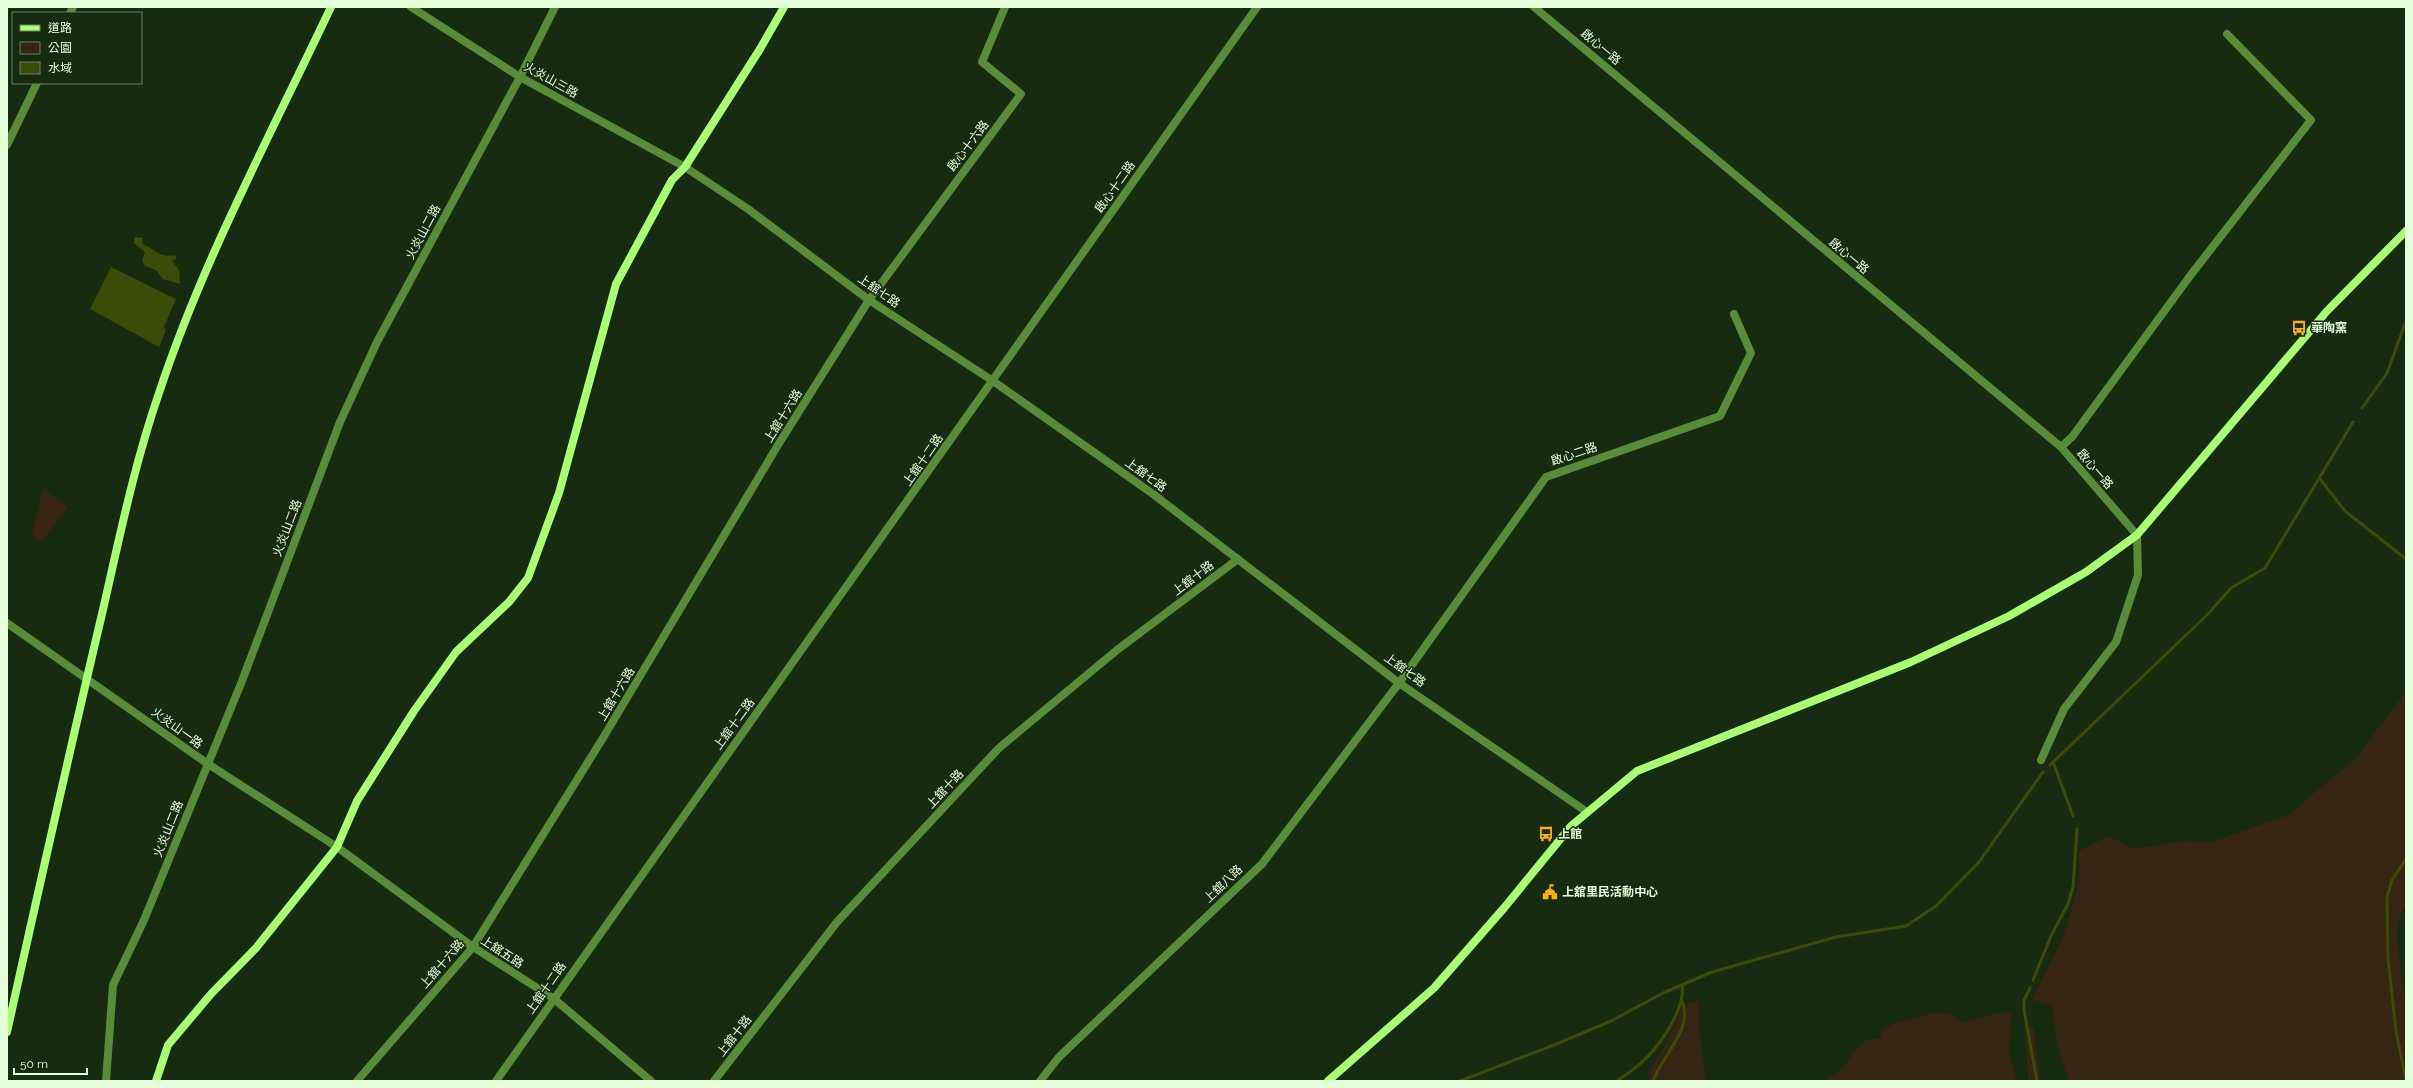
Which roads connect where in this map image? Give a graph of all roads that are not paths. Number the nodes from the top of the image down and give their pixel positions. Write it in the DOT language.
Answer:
graph roads {
  1 [pos="331,7"];
  2 [pos="412,7"];
  3 [pos="555,7"];
  4 [pos="784,7"];
  5 [pos="1005,7"];
  6 [pos="1257,7"];
  7 [pos="1534,7"];
  8 [pos="2227,34"];
  9 [pos="520,78"];
  10 [pos="37,84"];
  11 [pos="7,145"];
  12 [pos="685,166"];
  13 [pos="2406,231"];
  14 [pos="869,300"];
  15 [pos="1734,314"];
  16 [pos="993,381"];
  17 [pos="2061,447"];
  18 [pos="2137,535"];
  19 [pos="1238,559"];
  20 [pos="7,623"];
  21 [pos="87,678"];
  22 [pos="1400,683"];
  23 [pos="2041,760"];
  24 [pos="208,764"];
  25 [pos="1587,812"];
  26 [pos="337,848"];
  27 [pos="473,947"];
  28 [pos="553,998"];
  29 [pos="7,1032"];
  30 [pos="106,1081"];
  31 [pos="156,1081"];
  32 [pos="357,1081"];
  33 [pos="496,1081"];
  34 [pos="652,1081"];
  35 [pos="714,1081"];
  36 [pos="1040,1081"];
  37 [pos="1328,1081"];
  1 -- 21 [label="street"];
  2 -- 9 [label="street, 火炎山三路"];
  3 -- 9 [label="street, 火炎山二路"];
  4 -- 12 [label="street"];
  5 -- 14 [label="street, 啟心十六路"];
  6 -- 16 [label="street, 啟心十二路"];
  7 -- 17 [label="street, 啟心一路"];
  8 -- 17 [label="street"];
  9 -- 12 [label="street, 火炎山三路"];
  9 -- 24 [label="street, 火炎山二路"];
  10 -- 11 [label="street"];
  12 -- 14 [label="street, 上舘七路"];
  12 -- 26 [label="street"];
  13 -- 18 [label="street"];
  14 -- 16 [label="street, 上舘七路"];
  14 -- 27 [label="street, 上舘十六路"];
  15 -- 22 [label="street, 啟心二路"];
  16 -- 19 [label="street, 上舘七路"];
  16 -- 28 [label="street, 上舘十二路"];
  17 -- 18 [label="street, 啟心一路"];
  18 -- 23 [label="street"];
  18 -- 25 [label="street"];
  19 -- 22 [label="street, 上舘七路"];
  19 -- 35 [label="street, 上舘十路"];
  20 -- 21 [label="street, 火炎山一路"];
  21 -- 24 [label="street, 火炎山一路"];
  21 -- 29 [label="street"];
  22 -- 25 [label="street, 上舘七路"];
  22 -- 36 [label="street, 上舘八路"];
  24 -- 26 [label="street, 火炎山一路"];
  24 -- 30 [label="street, 火炎山二路"];
  25 -- 37 [label="street"];
  26 -- 27 [label="street, 上舘五路"];
  26 -- 31 [label="street"];
  27 -- 28 [label="street, 上舘五路"];
  27 -- 32 [label="street, 上舘十六路"];
  28 -- 33 [label="street, 上舘十二路"];
  28 -- 34 [label="street, 上舘五路"];
}
